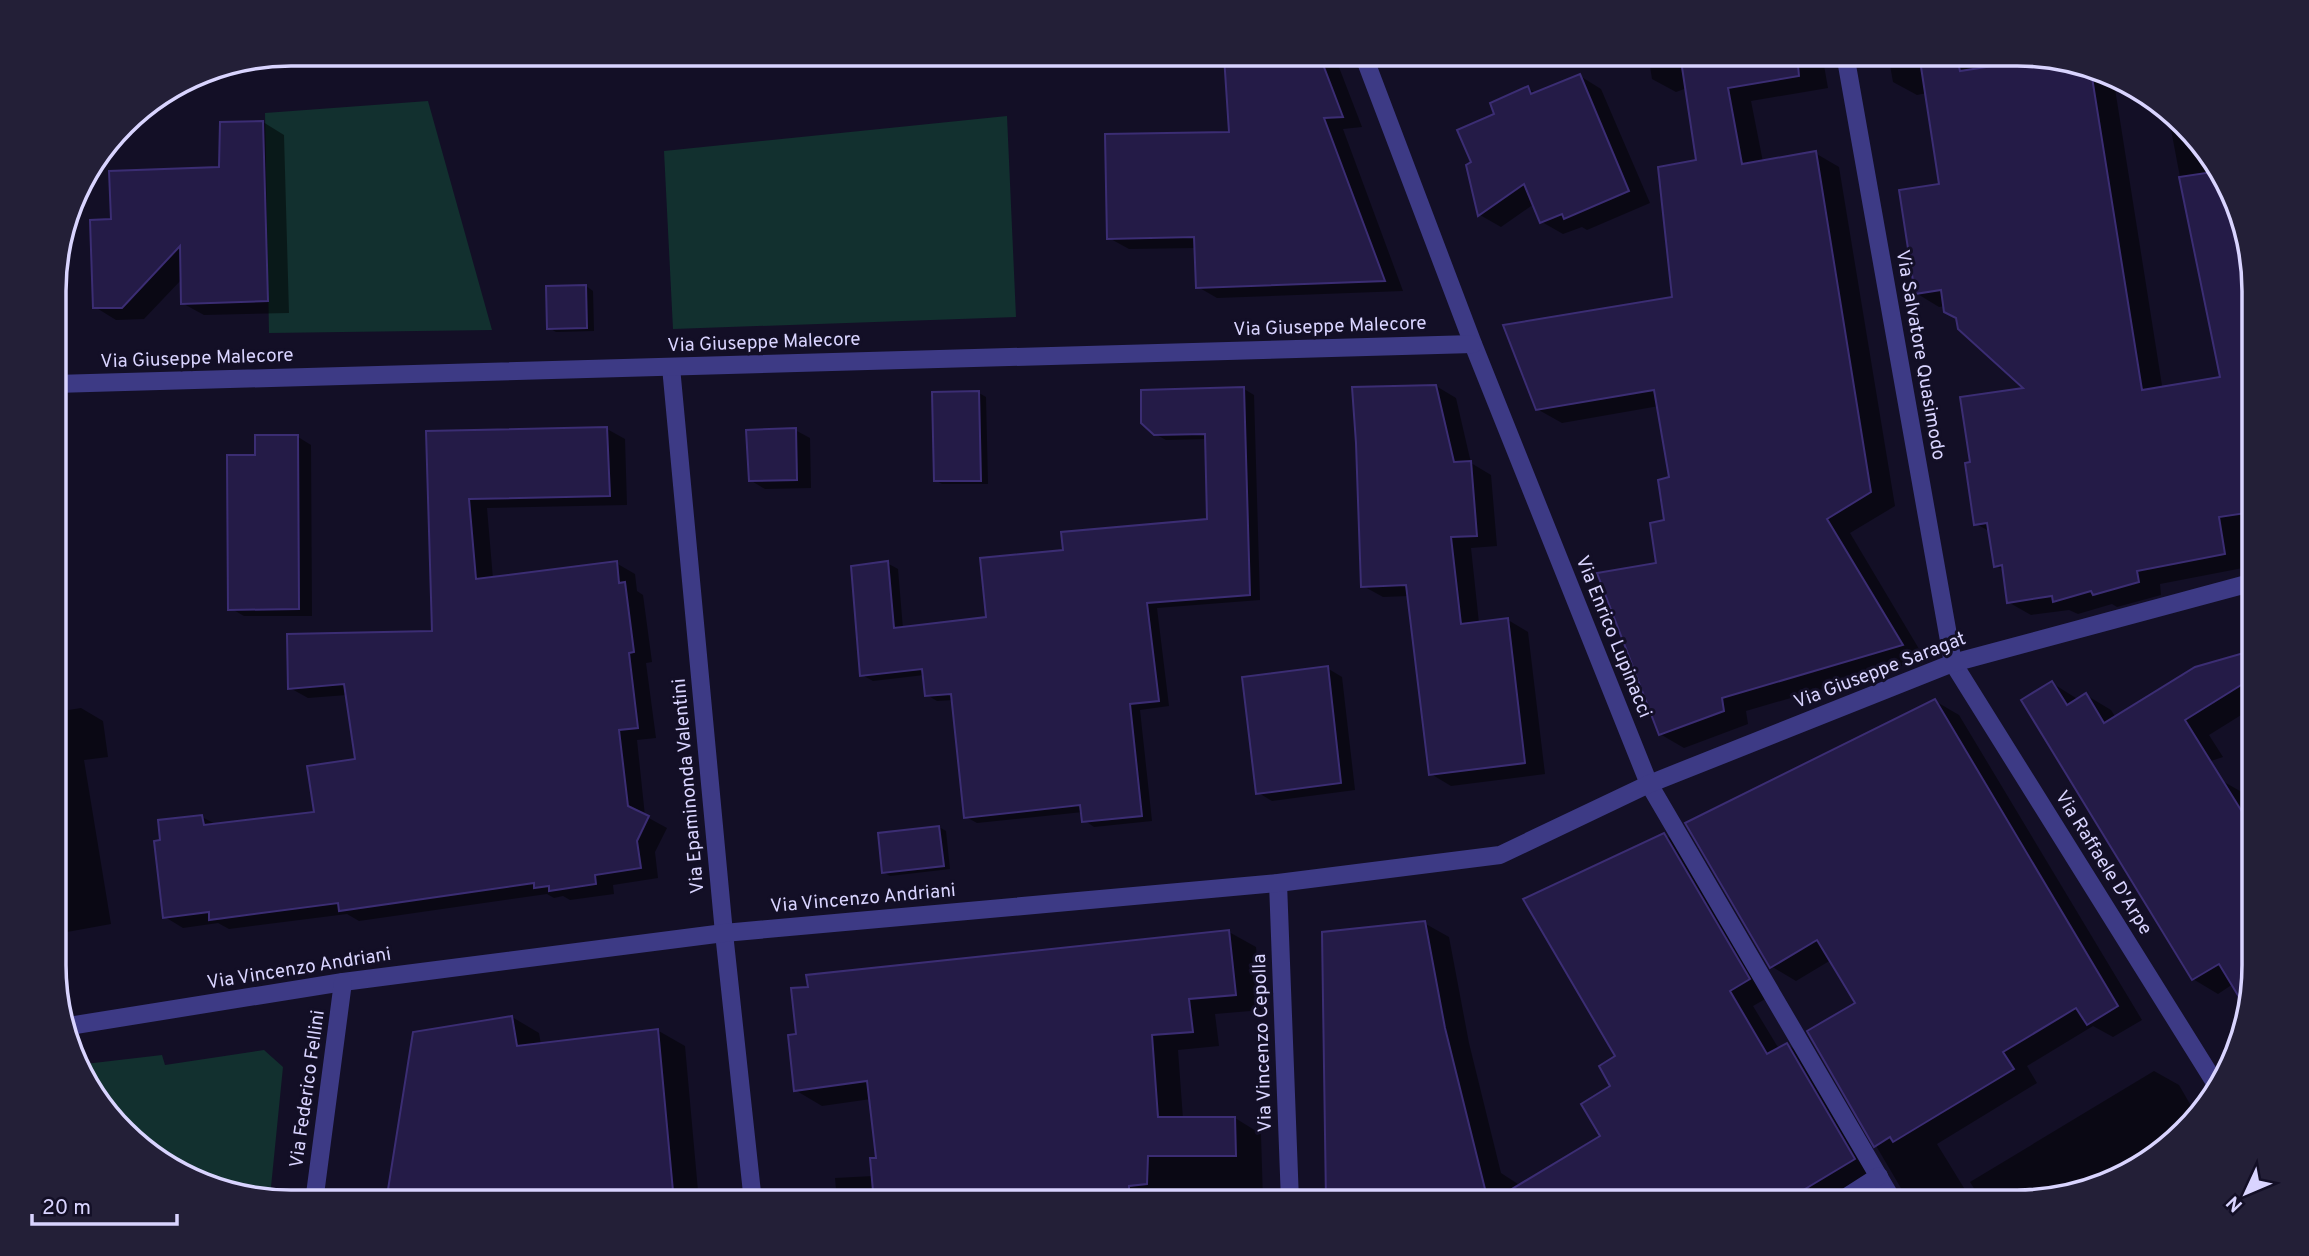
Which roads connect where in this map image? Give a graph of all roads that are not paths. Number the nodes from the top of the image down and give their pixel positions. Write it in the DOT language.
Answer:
graph roads {
  1 [pos="1368,66"];
  2 [pos="1847,66"];
  3 [pos="1473,344"];
  4 [pos="671,367"];
  5 [pos="67,384"];
  6 [pos="2242,585"];
  7 [pos="1953,663"];
  8 [pos="1649,785"];
  9 [pos="1278,883"];
  10 [pos="724,933"];
  11 [pos="344,982"];
  12 [pos="75,1025"];
  13 [pos="2212,1078"];
  14 [pos="1879,1176"];
  15 [pos="1290,1189"];
  16 [pos="1859,1189"];
  17 [pos="1886,1189"];
  18 [pos="316,1190"];
  19 [pos="752,1190"];
  1 -- 3 [label="street, Via Enrico Lupinacci"];
  2 -- 7 [label="street, Via Salvatore Quasimodo"];
  3 -- 4 [label="street, Via Giuseppe Malecore"];
  3 -- 8 [label="street, Via Enrico Lupinacci"];
  4 -- 5 [label="street, Via Giuseppe Malecore"];
  4 -- 10 [label="street, Via Epaminonda Valentini"];
  6 -- 7 [label="street, Via Giuseppe Saragat"];
  7 -- 8 [label="street, Via Giuseppe Saragat"];
  7 -- 13 [label="street, Via Raffaele D'Arpe"];
  8 -- 9 [label="street, Via Vincenzo Andriani"];
  8 -- 14 [label="street, Via Enrico Lupinacci"];
  9 -- 10 [label="street, Via Vincenzo Andriani"];
  9 -- 15 [label="street, Via Vincenzo Cepolla"];
  10 -- 11 [label="street, Via Vincenzo Andriani"];
  10 -- 19 [label="street, Via Epaminonda Valentini"];
  11 -- 12 [label="street, Via Vincenzo Andriani"];
  11 -- 18 [label="street, Via Federico Fellini"];
  14 -- 16 [label="street"];
  14 -- 17 [label="street, Via Enrico Lupinacci"];
}
